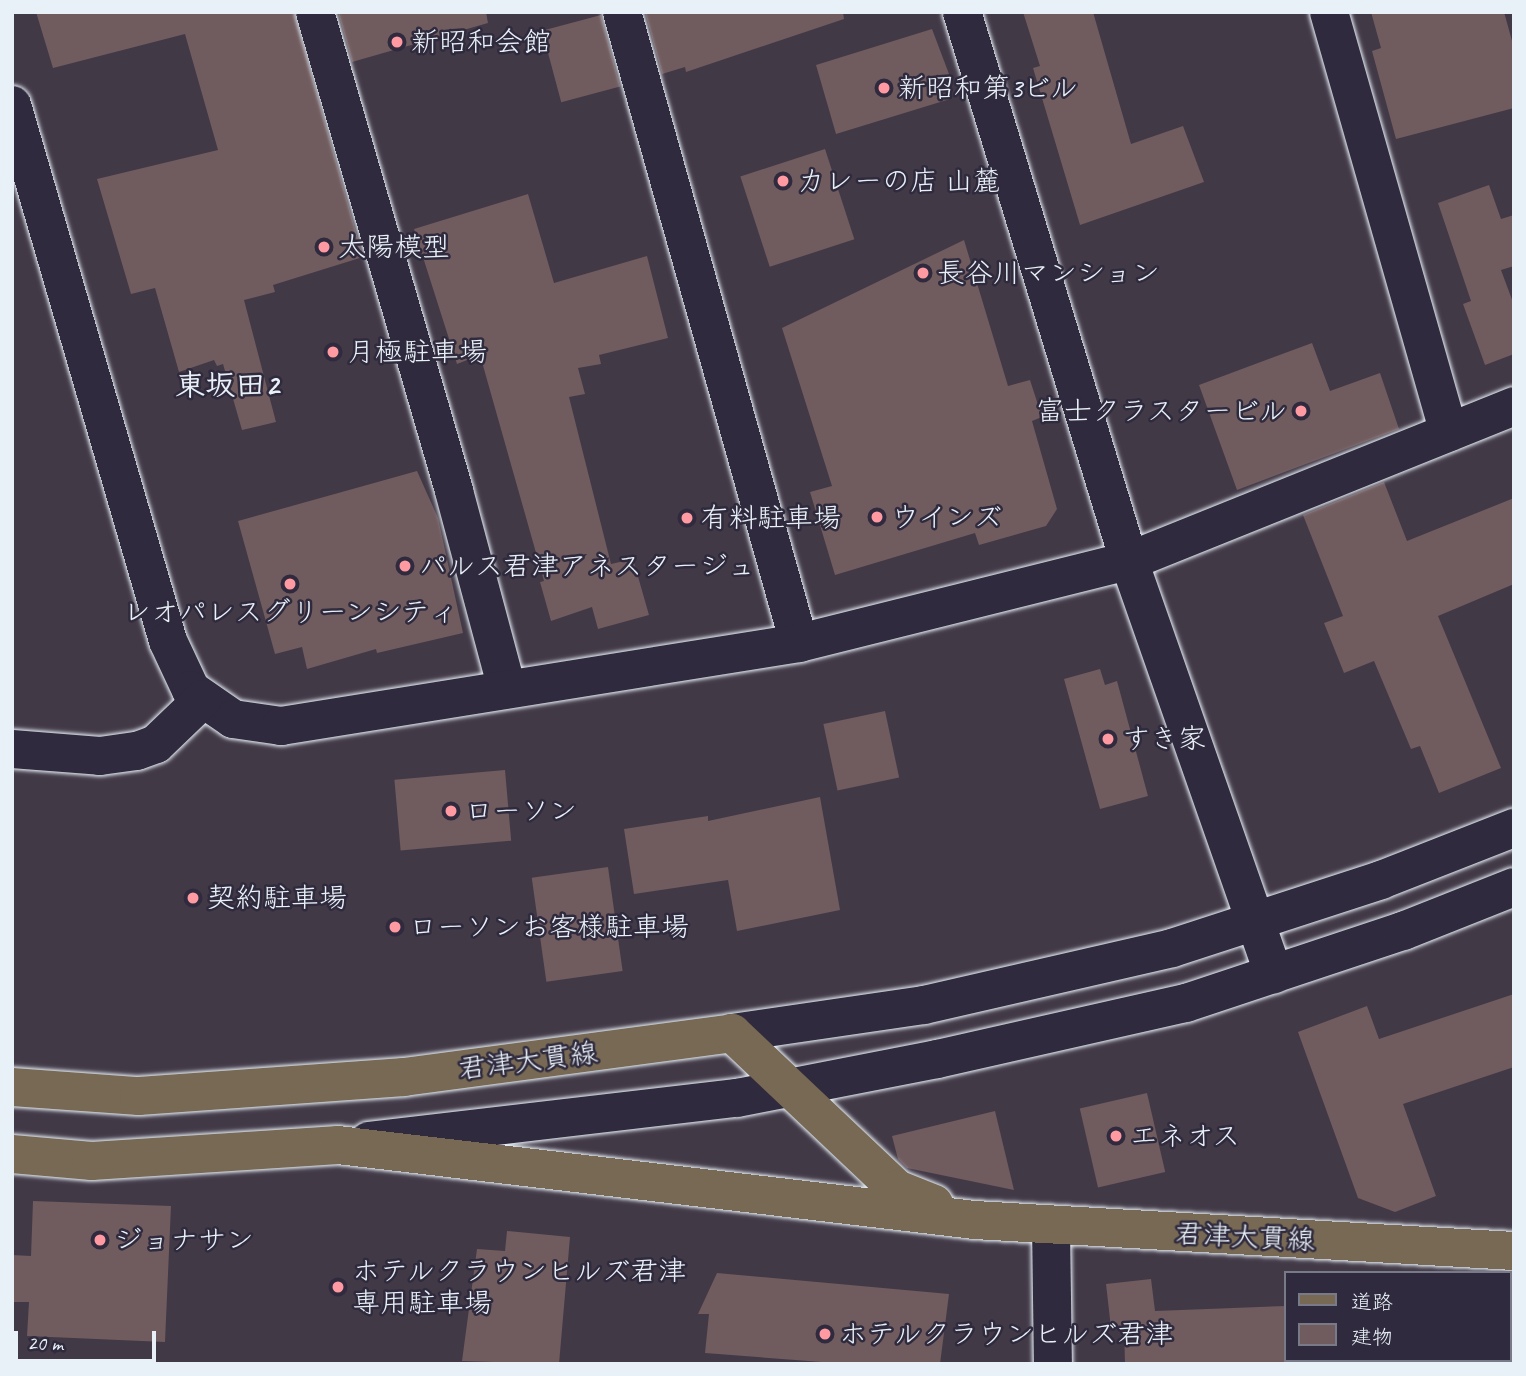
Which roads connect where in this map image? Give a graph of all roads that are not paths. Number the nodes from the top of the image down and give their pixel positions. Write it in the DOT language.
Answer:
graph roads {
  1 [pos="315,12"];
  2 [pos="622,12"];
  3 [pos="962,12"];
  4 [pos="1329,12"];
  5 [pos="12,105"];
  6 [pos="1514,407"];
  7 [pos="1449,432"];
  8 [pos="1129,561"];
  9 [pos="799,643"];
  10 [pos="506,690"];
  11 [pos="203,699"];
  12 [pos="12,749"];
  13 [pos="1514,828"];
  14 [pos="1514,887"];
  15 [pos="1258,920"];
  16 [pos="1275,974"];
  17 [pos="733,1032"];
  18 [pos="12,1087"];
  19 [pos="788,1088"];
  20 [pos="338,1145"];
  21 [pos="12,1154"];
  22 [pos="975,1220"];
  23 [pos="1051,1226"];
  24 [pos="1514,1251"];
  25 [pos="1053,1364"];
  1 -- 10 [label="street"];
  2 -- 9 [label="street"];
  3 -- 8 [label="street"];
  4 -- 7 [label="street"];
  5 -- 11 [label="street"];
  6 -- 7 [label="street"];
  7 -- 8 [label="street"];
  8 -- 9 [label="street"];
  8 -- 15 [label="street"];
  9 -- 10 [label="street"];
  10 -- 11 [label="street"];
  11 -- 12 [label="street"];
  13 -- 15 [label="street"];
  14 -- 16 [label="street"];
  15 -- 16 [label="street"];
  15 -- 17 [label="street"];
  16 -- 19 [label="street"];
  17 -- 18 [label="main road, 君津大貫線"];
  17 -- 19 [label="main road, 君津大貫線"];
  19 -- 20 [label="street"];
  19 -- 22 [label="main road, 君津大貫線"];
  20 -- 21 [label="main road, 君津大貫線"];
  20 -- 22 [label="main road, 君津大貫線"];
  22 -- 23 [label="main road, 君津大貫線"];
  23 -- 24 [label="main road, 君津大貫線"];
  23 -- 25 [label="street"];
}
